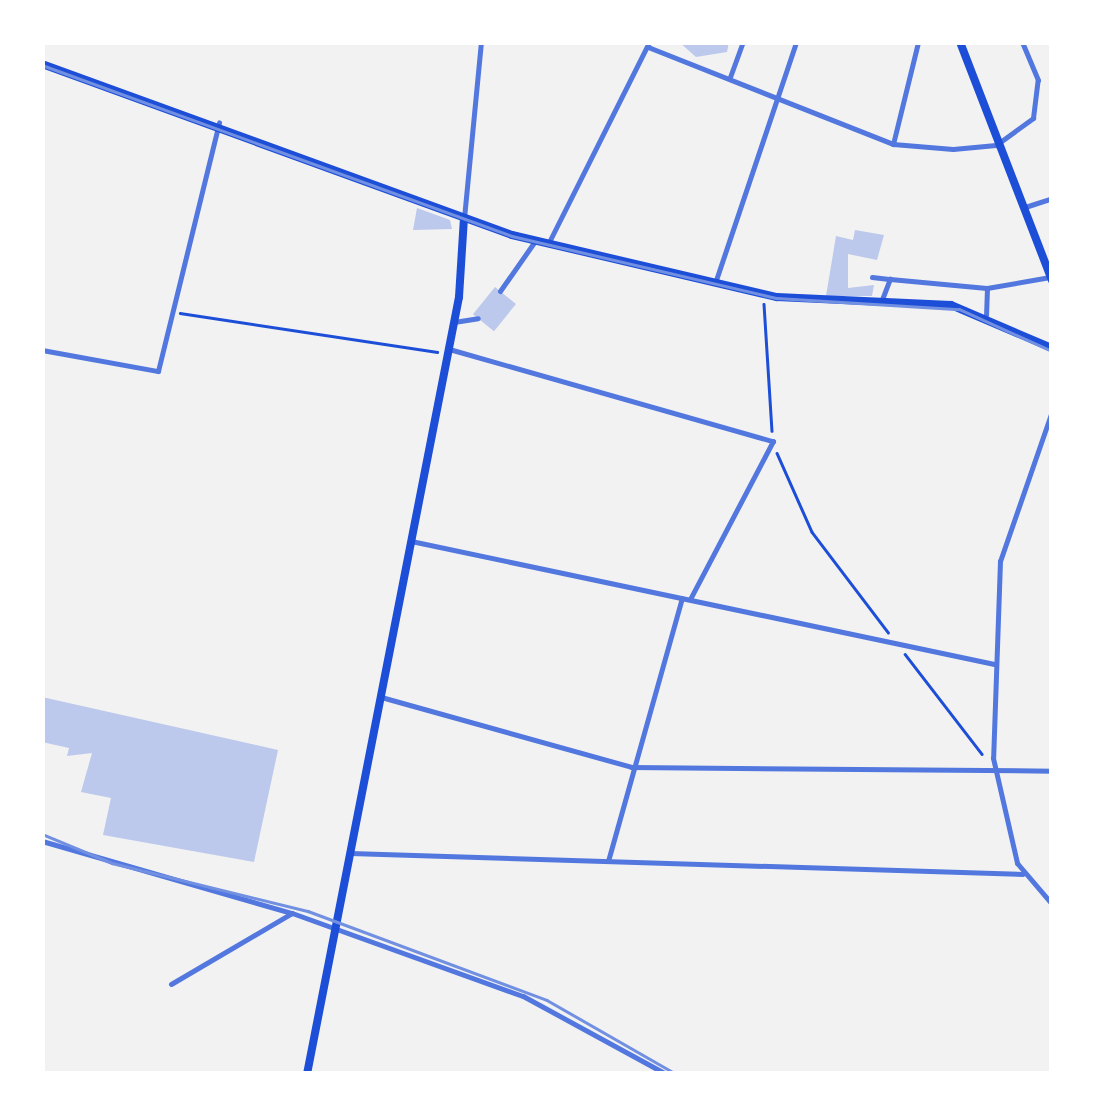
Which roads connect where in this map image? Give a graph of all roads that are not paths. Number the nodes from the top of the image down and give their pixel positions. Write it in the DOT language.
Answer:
graph roads {
  1 [pos="481,42"];
  2 [pos="743,42"];
  3 [pos="796,42"];
  4 [pos="918,42"];
  5 [pos="960,42"];
  6 [pos="1022,42"];
  7 [pos="648,45"];
  8 [pos="42,64"];
  9 [pos="730,77"];
  10 [pos="780,101"];
  11 [pos="220,122"];
  12 [pos="893,144"];
  13 [pos="996,144"];
  14 [pos="1052,198"];
  15 [pos="1024,207"];
  16 [pos="464,218"];
  17 [pos="535,240"];
  18 [pos="548,244"];
  19 [pos="872,277"];
  20 [pos="890,279"];
  21 [pos="1051,279"];
  22 [pos="716,283"];
  23 [pos="987,288"];
  24 [pos="500,291"];
  25 [pos="880,302"];
  26 [pos="986,315"];
  27 [pos="478,318"];
  28 [pos="454,322"];
  29 [pos="1052,348"];
  30 [pos="42,350"];
  31 [pos="449,351"];
  32 [pos="1052,411"];
  33 [pos="411,541"];
  34 [pos="682,598"];
  35 [pos="690,599"];
  36 [pos="994,664"];
  37 [pos="380,697"];
  38 [pos="632,767"];
  39 [pos="1052,771"];
  40 [pos="993,775"];
  41 [pos="42,840"];
  42 [pos="350,853"];
  43 [pos="608,861"];
  44 [pos="1022,874"];
  45 [pos="1052,904"];
  46 [pos="292,914"];
  47 [pos="335,929"];
  48 [pos="171,984"];
  49 [pos="307,1074"];
  50 [pos="666,1074"];
  1 -- 16 [label="street"];
  2 -- 9 [label="street"];
  3 -- 10 [label="street"];
  4 -- 12 [label="street"];
  5 -- 13 [label="main road"];
  6 -- 13 [label="street"];
  7 -- 9 [label="street"];
  7 -- 18 [label="street"];
  8 -- 11 [label="main road"];
  9 -- 10 [label="street"];
  10 -- 12 [label="street"];
  10 -- 22 [label="street"];
  11 -- 16 [label="main road"];
  11 -- 30 [label="street"];
  12 -- 13 [label="street"];
  13 -- 15 [label="main road"];
  14 -- 15 [label="street"];
  15 -- 21 [label="main road"];
  16 -- 17 [label="main road"];
  16 -- 28 [label="main road"];
  17 -- 18 [label="main road"];
  17 -- 24 [label="street"];
  18 -- 22 [label="main road"];
  19 -- 20 [label="street"];
  20 -- 23 [label="street"];
  20 -- 25 [label="street"];
  21 -- 23 [label="street"];
  22 -- 25 [label="main road"];
  23 -- 26 [label="street"];
  25 -- 26 [label="main road"];
  26 -- 29 [label="main road"];
  27 -- 28 [label="street"];
  28 -- 31 [label="main road"];
  31 -- 33 [label="main road"];
  31 -- 35 [label="street"];
  32 -- 36 [label="street"];
  33 -- 34 [label="street"];
  33 -- 37 [label="main road"];
  34 -- 35 [label="street"];
  34 -- 38 [label="street"];
  35 -- 36 [label="street"];
  36 -- 40 [label="street"];
  37 -- 38 [label="street"];
  37 -- 42 [label="main road"];
  38 -- 40 [label="street"];
  38 -- 43 [label="street"];
  39 -- 40 [label="street"];
  40 -- 44 [label="street"];
  41 -- 46 [label="street"];
  42 -- 43 [label="street"];
  42 -- 47 [label="main road"];
  43 -- 44 [label="street"];
  44 -- 45 [label="street"];
  46 -- 47 [label="street"];
  46 -- 48 [label="street"];
  47 -- 49 [label="main road"];
  47 -- 50 [label="street"];
}
